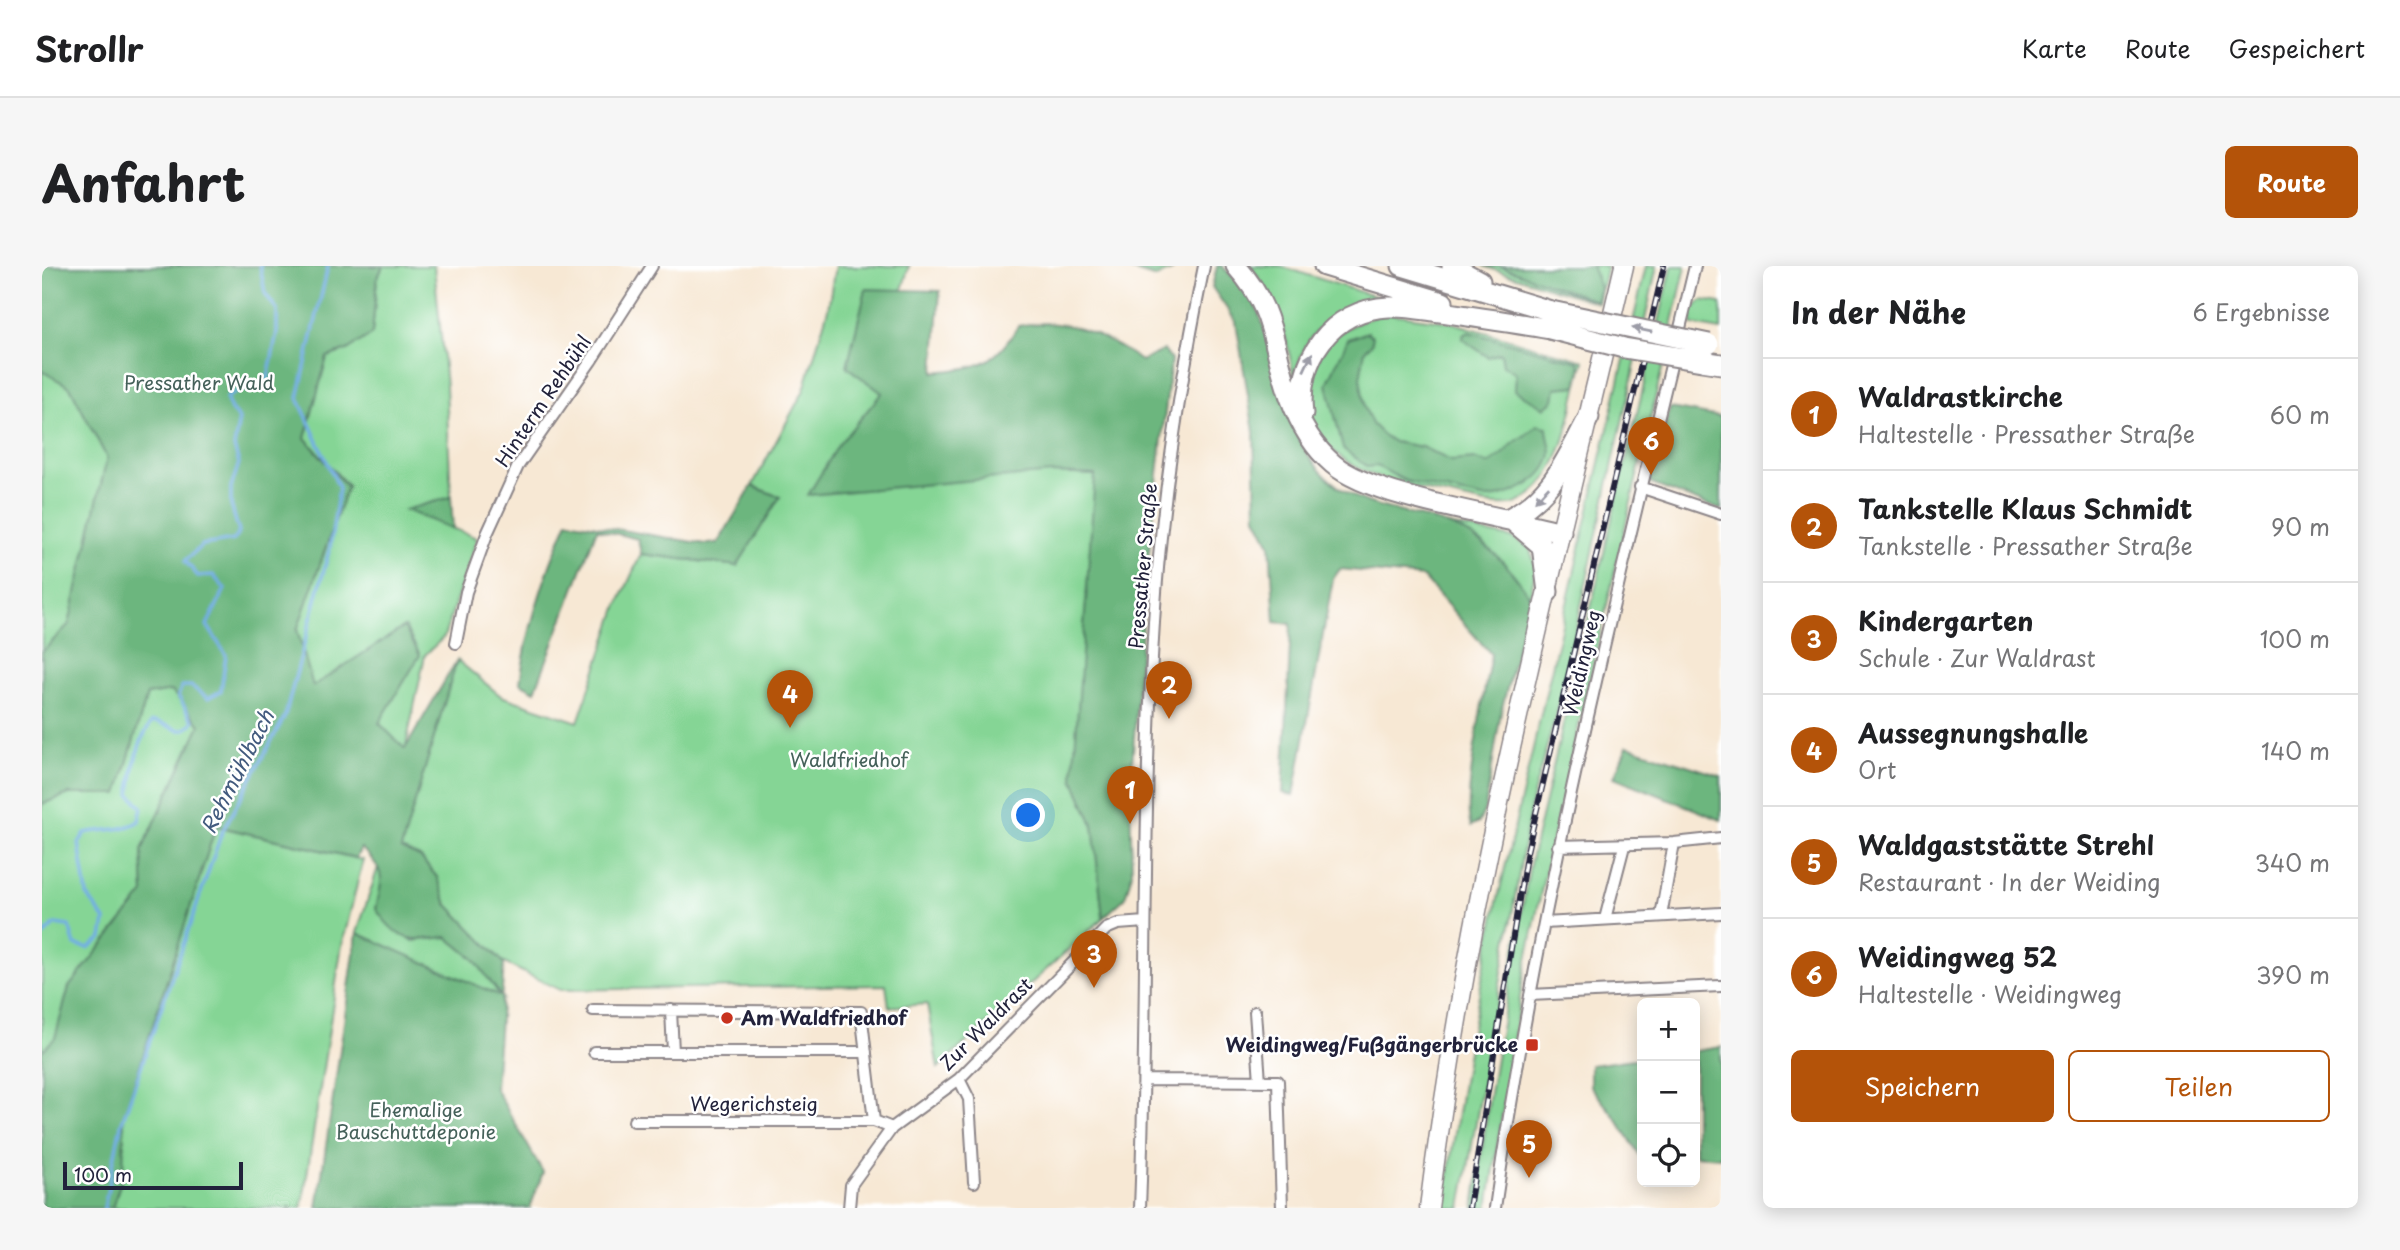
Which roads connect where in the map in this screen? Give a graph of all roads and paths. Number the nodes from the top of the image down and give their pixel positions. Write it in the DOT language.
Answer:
graph roads {
  1 [pos="652,266"];
  2 [pos="1204,266"];
  3 [pos="1236,266"];
  4 [pos="1324,266"];
  5 [pos="1402,266"];
  6 [pos="1452,266"];
  7 [pos="1624,266"];
  8 [pos="1695,266"];
  9 [pos="1518,301"];
  10 [pos="1550,320"];
  11 [pos="1525,324"];
  12 [pos="1713,354"];
  13 [pos="1589,417"];
  14 [pos="1305,429"];
  15 [pos="1640,487"];
  16 [pos="1721,514"];
  17 [pos="1509,518"];
  18 [pos="1561,532"];
  19 [pos="1548,592"];
  20 [pos="456,643"];
  21 [pos="1721,838"];
  22 [pos="1674,844"];
  23 [pos="1558,846"];
  24 [pos="1625,846"];
  25 [pos="1721,913"];
  26 [pos="1661,916"];
  27 [pos="1605,919"];
  28 [pos="1145,922"];
  29 [pos="1544,923"];
  30 [pos="1721,986"];
  31 [pos="1530,995"];
  32 [pos="593,1010"];
  33 [pos="671,1010"];
  34 [pos="1255,1012"];
  35 [pos="594,1052"];
  36 [pos="673,1052"];
  37 [pos="866,1052"];
  38 [pos="959,1079"];
  39 [pos="1144,1080"];
  40 [pos="1260,1081"];
  41 [pos="634,1121"];
  42 [pos="874,1121"];
  43 [pos="892,1128"];
  44 [pos="974,1182"];
  45 [pos="849,1208"];
  46 [pos="1140,1208"];
  47 [pos="1282,1208"];
  48 [pos="1429,1208"];
  49 [pos="1496,1208"];
  1 -- 20 [label="street, Hinterm Rehbühl"];
  2 -- 28 [label="street, Pressather Straße"];
  3 -- 14 [label="highway"];
  4 -- 11 [label="highway"];
  5 -- 9 [label="highway"];
  6 -- 9 [label="highway"];
  7 -- 13 [label="main road"];
  8 -- 15 [label="street, Weidingweg"];
  9 -- 10 [label="highway"];
  10 -- 11 [label="highway"];
  10 -- 12 [label="highway, bridge"];
  14 -- 11 [label="highway, one-way"];
  13 -- 17 [label="highway, one-way"];
  13 -- 18 [label="main road"];
  14 -- 17 [label="highway"];
  15 -- 16 [label="street"];
  15 -- 23 [label="street, Weidingweg"];
  17 -- 18 [label="highway"];
  17 -- 19 [label="highway"];
  18 -- 19 [label="main road"];
  19 -- 48 [label="main road"];
  21 -- 22 [label="street"];
  22 -- 24 [label="street"];
  22 -- 26 [label="street"];
  23 -- 24 [label="street"];
  23 -- 29 [label="street, Weidingweg"];
  24 -- 27 [label="street"];
  25 -- 26 [label="street"];
  26 -- 27 [label="street"];
  27 -- 29 [label="street"];
  28 -- 38 [label="street, Zur Waldrast"];
  28 -- 39 [label="street, Pressather Straße"];
  29 -- 31 [label="street, Weidingweg"];
  30 -- 31 [label="street"];
  31 -- 49 [label="street, Weidingweg"];
  32 -- 33 [label="street"];
  33 -- 36 [label="street"];
  33 -- 37 [label="street"];
  34 -- 40 [label="street"];
  35 -- 36 [label="street"];
  36 -- 37 [label="street"];
  37 -- 42 [label="street"];
  38 -- 43 [label="street, Zur Waldrast"];
  38 -- 44 [label="street"];
  39 -- 40 [label="street"];
  39 -- 46 [label="street, Pressather Straße"];
  40 -- 47 [label="street"];
  41 -- 42 [label="street, Wegerichsteig"];
  42 -- 43 [label="street"];
  43 -- 45 [label="street, Zur Waldrast"];
}
